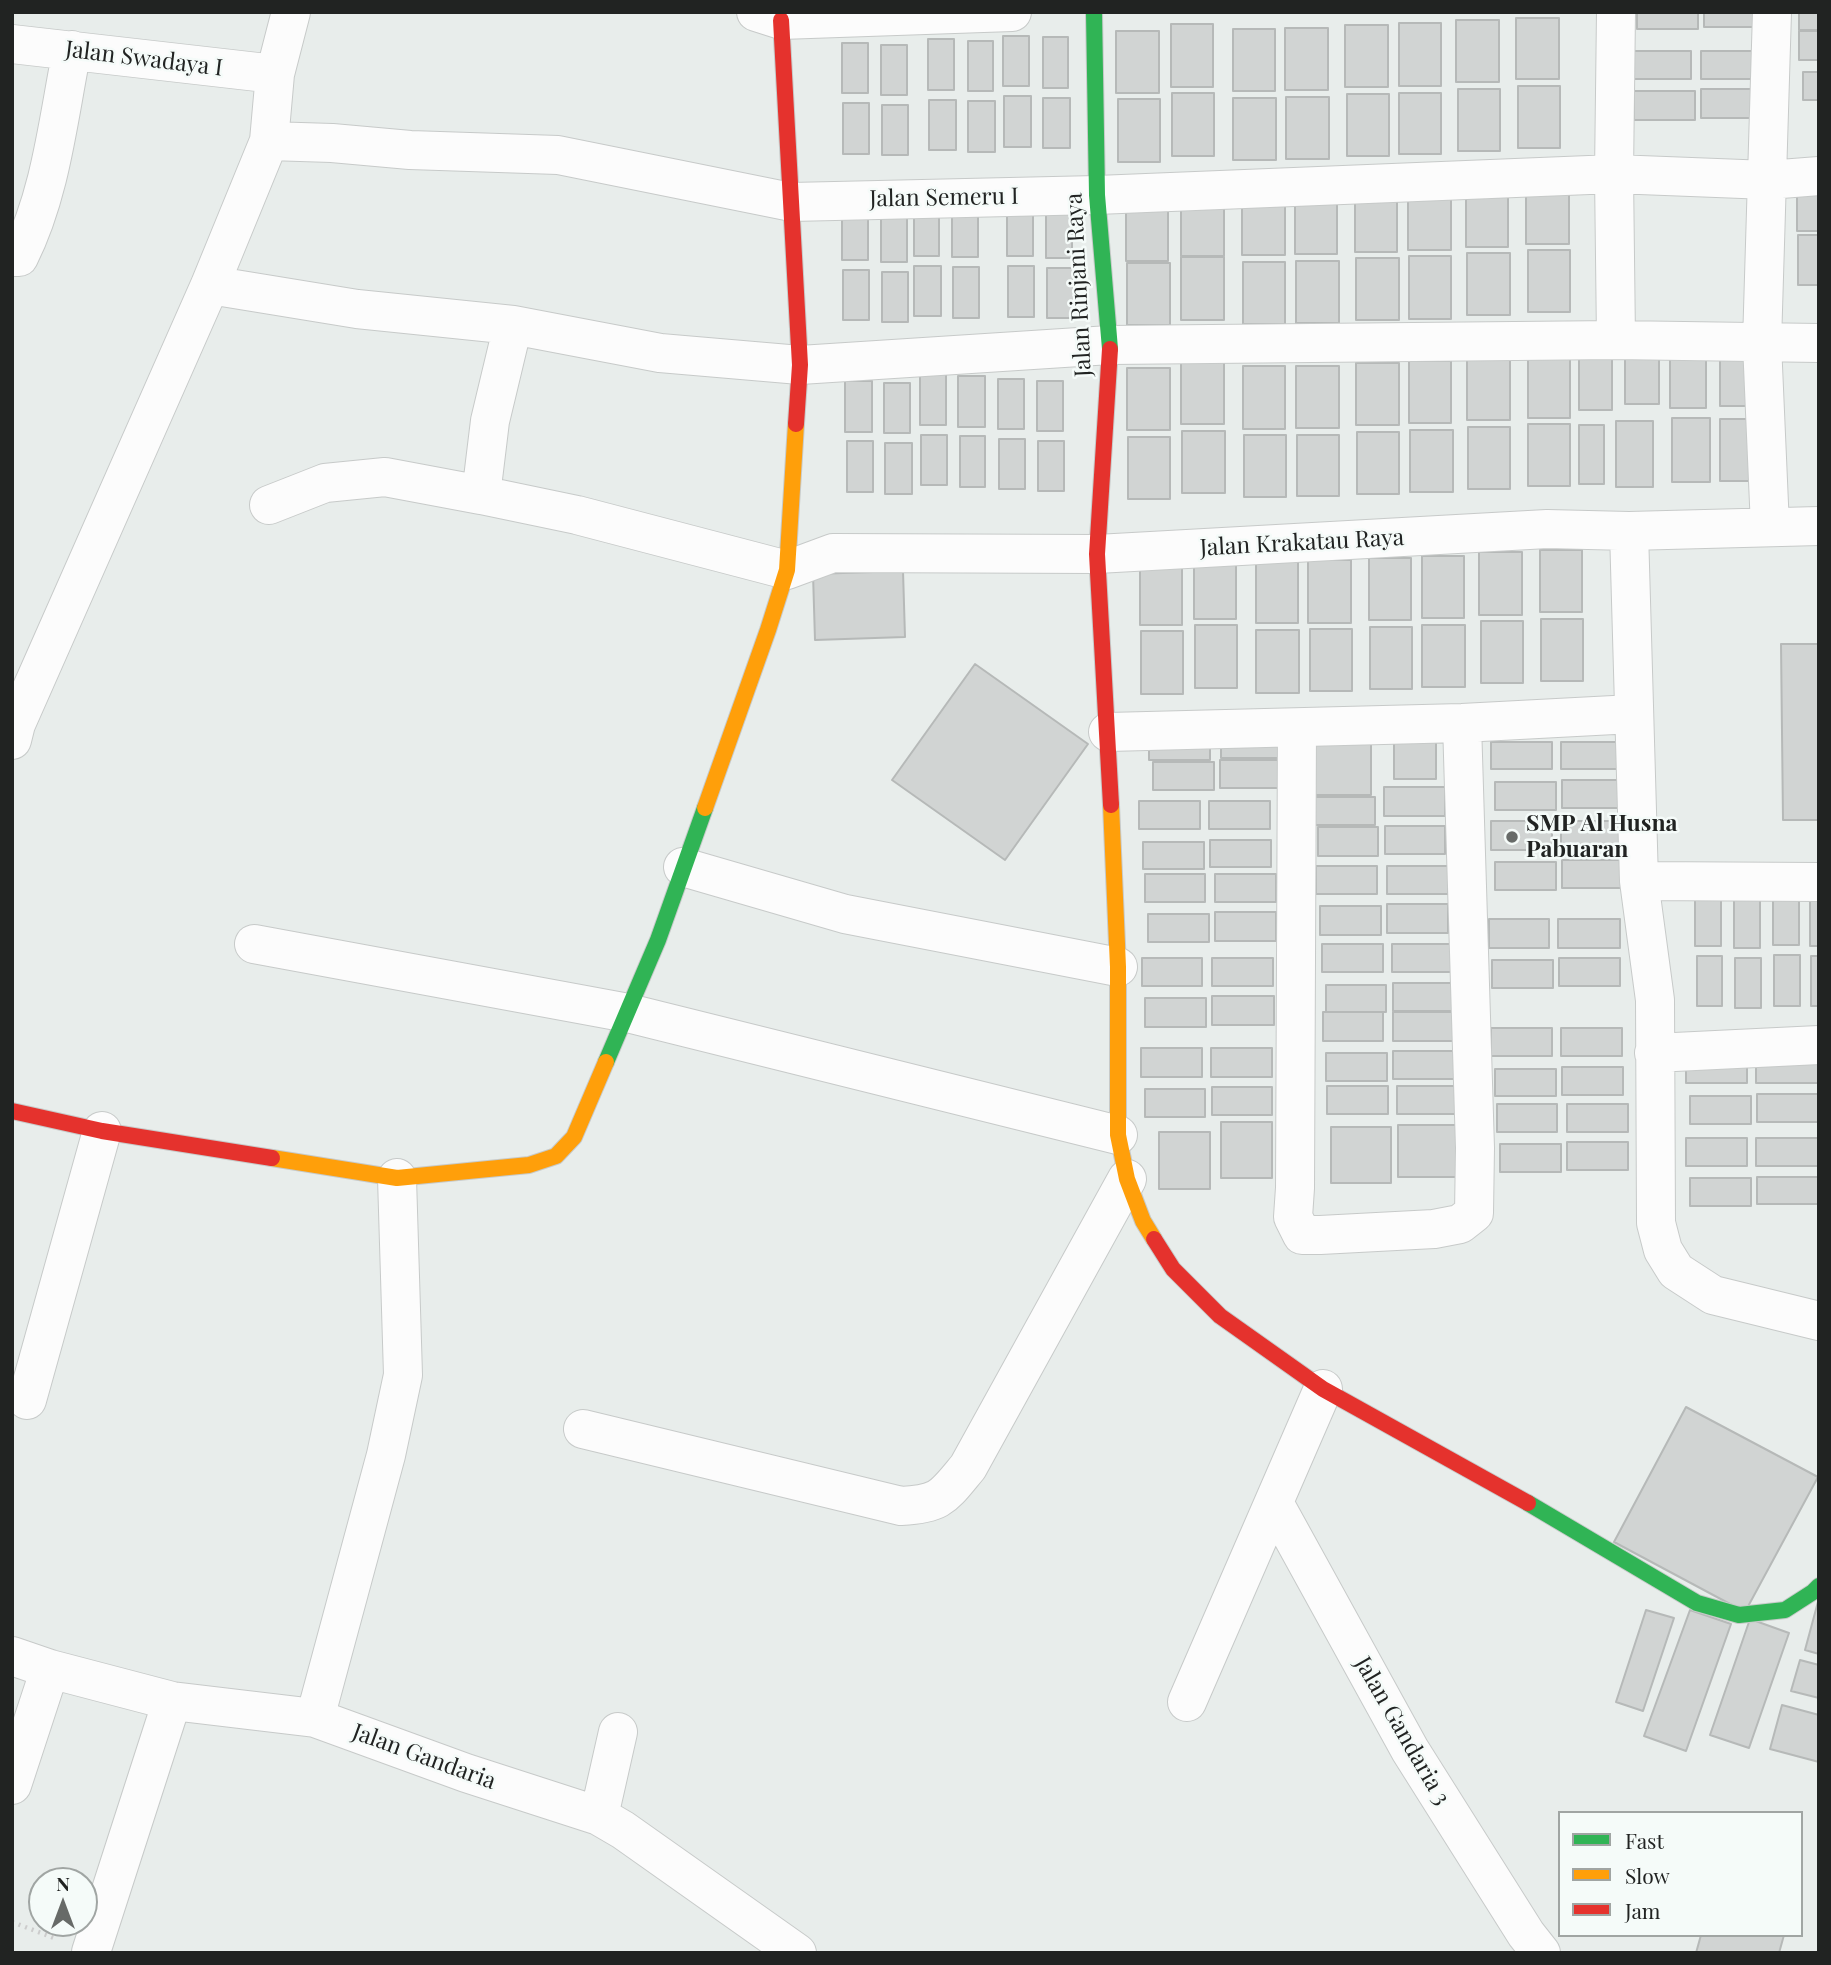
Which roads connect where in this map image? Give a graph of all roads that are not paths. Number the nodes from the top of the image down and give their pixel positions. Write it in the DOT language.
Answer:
graph roads {
  1 [pos="291,12"];
  2 [pos="1013,12"];
  3 [pos="1094,12"];
  4 [pos="1616,12"];
  5 [pos="1772,12"];
  6 [pos="768,16"];
  7 [pos="12,44"];
  8 [pos="72,50"];
  9 [pos="275,74"];
  10 [pos="270,141"];
  11 [pos="1614,174"];
  12 [pos="1819,176"];
  13 [pos="1768,180"];
  14 [pos="1097,195"];
  15 [pos="791,202"];
  16 [pos="12,257"];
  17 [pos="210,285"];
  18 [pos="513,326"];
  19 [pos="1616,340"];
  20 [pos="1762,342"];
  21 [pos="1819,343"];
  22 [pos="1110,345"];
  23 [pos="800,365"];
  24 [pos="481,495"];
  25 [pos="270,505"];
  26 [pos="1819,526"];
  27 [pos="1770,527"];
  28 [pos="1629,531"];
  29 [pos="1097,554"];
  30 [pos="787,570"];
  31 [pos="1633,714"];
  32 [pos="1462,723"];
  33 [pos="1297,728"];
  34 [pos="13,729"];
  35 [pos="1108,732"];
  36 [pos="683,867"];
  37 [pos="1639,881"];
  38 [pos="1819,883"];
  39 [pos="254,944"];
  40 [pos="1118,967"];
  41 [pos="628,1013"];
  42 [pos="1819,1045"];
  43 [pos="1654,1053"];
  44 [pos="12,1111"];
  45 [pos="102,1131"];
  46 [pos="1118,1135"];
  47 [pos="397,1178"];
  48 [pos="1128,1179"];
  49 [pos="1819,1321"];
  50 [pos="1323,1389"];
  51 [pos="27,1400"];
  52 [pos="583,1429"];
  53 [pos="1273,1503"];
  54 [pos="1819,1586"];
  55 [pos="12,1656"];
  56 [pos="50,1669"];
  57 [pos="172,1701"];
  58 [pos="1187,1702"];
  59 [pos="315,1718"];
  60 [pos="618,1732"];
  61 [pos="12,1785"];
  62 [pos="599,1816"];
  63 [pos="91,1952"];
  64 [pos="797,1953"];
  65 [pos="1541,1953"];
  1 -- 9 [label="street"];
  2 -- 6 [label="street"];
  3 -- 14 [label="street, Jalan Rinjani Raya"];
  4 -- 11 [label="street"];
  5 -- 13 [label="street"];
  6 -- 15 [label="street"];
  7 -- 8 [label="street, Jalan Swadaya I"];
  8 -- 9 [label="street, Jalan Swadaya I"];
  8 -- 16 [label="street"];
  9 -- 10 [label="street"];
  10 -- 15 [label="street, Jalan Semeru I"];
  10 -- 17 [label="street"];
  11 -- 13 [label="street, Jalan Semeru I"];
  11 -- 14 [label="street, Jalan Semeru I"];
  11 -- 19 [label="street"];
  12 -- 13 [label="street, Jalan Semeru I"];
  13 -- 20 [label="street"];
  14 -- 15 [label="street, Jalan Semeru I"];
  14 -- 22 [label="street, Jalan Rinjani Raya"];
  15 -- 23 [label="street"];
  17 -- 18 [label="street"];
  17 -- 34 [label="street"];
  18 -- 23 [label="street"];
  18 -- 24 [label="street"];
  19 -- 20 [label="street"];
  19 -- 22 [label="street"];
  20 -- 21 [label="street"];
  20 -- 27 [label="street"];
  22 -- 23 [label="street"];
  22 -- 29 [label="street, Jalan Rinjani Raya"];
  23 -- 30 [label="street"];
  24 -- 25 [label="street"];
  24 -- 30 [label="street"];
  26 -- 27 [label="street, Jalan Krakatau Raya"];
  27 -- 28 [label="street, Jalan Krakatau Raya"];
  28 -- 29 [label="street, Jalan Krakatau Raya"];
  28 -- 31 [label="street"];
  29 -- 30 [label="street, Jalan Krakatau Raya"];
  29 -- 35 [label="street, Jalan Rinjani Raya"];
  30 -- 36 [label="street"];
  31 -- 32 [label="street"];
  31 -- 37 [label="street"];
  32 -- 33 [label="street"];
  32 -- 33 [label="street"];
  33 -- 35 [label="street"];
  35 -- 40 [label="street, Jalan Rinjani Raya"];
  36 -- 40 [label="street"];
  36 -- 41 [label="street"];
  37 -- 38 [label="street"];
  37 -- 43 [label="street"];
  39 -- 41 [label="street"];
  40 -- 46 [label="street, Jalan Rinjani Raya"];
  41 -- 46 [label="street"];
  41 -- 47 [label="street"];
  42 -- 43 [label="street"];
  43 -- 49 [label="street"];
  44 -- 45 [label="street"];
  45 -- 47 [label="street"];
  45 -- 51 [label="street"];
  46 -- 48 [label="street, Jalan Rinjani Raya"];
  47 -- 59 [label="street"];
  48 -- 50 [label="street, Jalan Rinjani Raya"];
  48 -- 52 [label="street"];
  50 -- 53 [label="street"];
  50 -- 54 [label="street, Jalan Rinjani Raya"];
  53 -- 58 [label="street"];
  53 -- 65 [label="street, Jalan Gandaria 3"];
  55 -- 56 [label="street, Jalan Gandaria"];
  56 -- 57 [label="street, Jalan Gandaria"];
  56 -- 61 [label="street"];
  57 -- 59 [label="street, Jalan Gandaria"];
  57 -- 63 [label="street"];
  59 -- 62 [label="street, Jalan Gandaria"];
  60 -- 62 [label="street"];
  62 -- 64 [label="street, Jalan Gandaria"];
}
